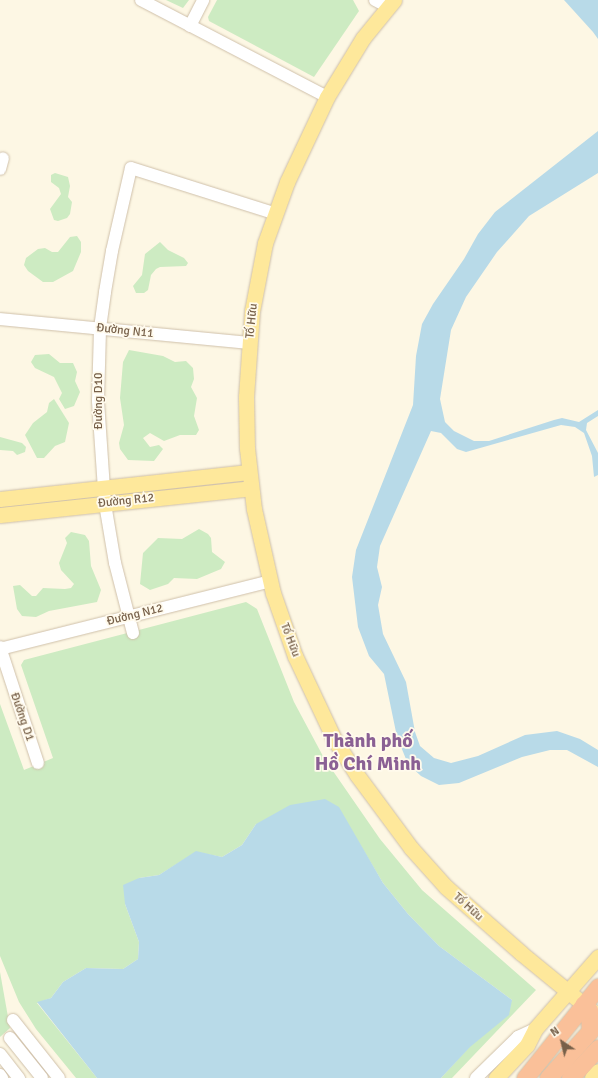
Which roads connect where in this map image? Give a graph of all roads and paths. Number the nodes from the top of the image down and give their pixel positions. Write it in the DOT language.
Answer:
graph roads {
  1 [pos="141,0"];
  2 [pos="203,0"];
  3 [pos="386,2"];
  4 [pos="190,26"];
  5 [pos="327,97"];
  6 [pos="274,213"];
  7 [pos="0,319"];
  8 [pos="100,328"];
  9 [pos="249,343"];
  10 [pos="249,472"];
  11 [pos="103,488"];
  12 [pos="251,488"];
  13 [pos="0,498"];
  14 [pos="105,504"];
  15 [pos="0,514"];
  16 [pos="270,581"];
  17 [pos="128,617"];
  18 [pos="133,633"];
  19 [pos="0,649"];
  20 [pos="38,763"];
  21 [pos="598,957"];
  22 [pos="598,988"];
  23 [pos="568,992"];
  24 [pos="583,1004"];
  25 [pos="598,1016"];
  26 [pos="12,1020"];
  27 [pos="535,1029"];
  28 [pos="10,1038"];
  29 [pos="598,1048"];
  30 [pos="0,1054"];
  31 [pos="598,1071"];
  32 [pos="0,1075"];
  33 [pos="2,1078"];
  34 [pos="19,1078"];
  35 [pos="42,1078"];
  36 [pos="59,1078"];
  37 [pos="476,1078"];
  38 [pos="496,1078"];
  39 [pos="525,1078"];
  40 [pos="548,1078"];
  41 [pos="570,1078"];
  42 [pos="592,1078"];
  1 -- 4 [label="street"];
  2 -- 4 [label="street"];
  3 -- 5 [label="main road"];
  4 -- 5 [label="street"];
  5 -- 6 [label="main road, Tố Hữu"];
  6 -- 8 [label="street, Đường D10"];
  6 -- 9 [label="main road, Tố Hữu"];
  7 -- 8 [label="street, Đường N11"];
  8 -- 9 [label="street, Đường N11"];
  8 -- 11 [label="street, Đường D10"];
  9 -- 10 [label="main road, Tố Hữu"];
  10 -- 11 [label="main road, Đường R12"];
  10 -- 12 [label="main road, Tố Hữu"];
  11 -- 13 [label="main road, Đường R12"];
  11 -- 14 [label="street, Đường D10"];
  12 -- 14 [label="main road, Đường R12"];
  12 -- 16 [label="main road, Tố Hữu"];
  14 -- 15 [label="main road, Đường R12"];
  14 -- 17 [label="street, Đường D10"];
  16 -- 17 [label="street, Đường N12"];
  16 -- 23 [label="main road, Tố Hữu"];
  17 -- 18 [label="street, Đường D10"];
  17 -- 19 [label="street, Đường N12"];
  19 -- 20 [label="street, Đường D1"];
  21 -- 23 [label="main road"];
  22 -- 24 [label="highway"];
  23 -- 24 [label="main road, Tố Hữu"];
  23 -- 27 [label="main road"];
  24 -- 25 [label="main road, Tố Hữu"];
  24 -- 39 [label="highway"];
  24 -- 40 [label="highway"];
  26 -- 36 [label="street"];
  27 -- 37 [label="street"];
  27 -- 38 [label="main road"];
  28 -- 35 [label="street"];
  29 -- 41 [label="highway"];
  30 -- 34 [label="street"];
  31 -- 42 [label="main road"];
  32 -- 33 [label="street"];
}
